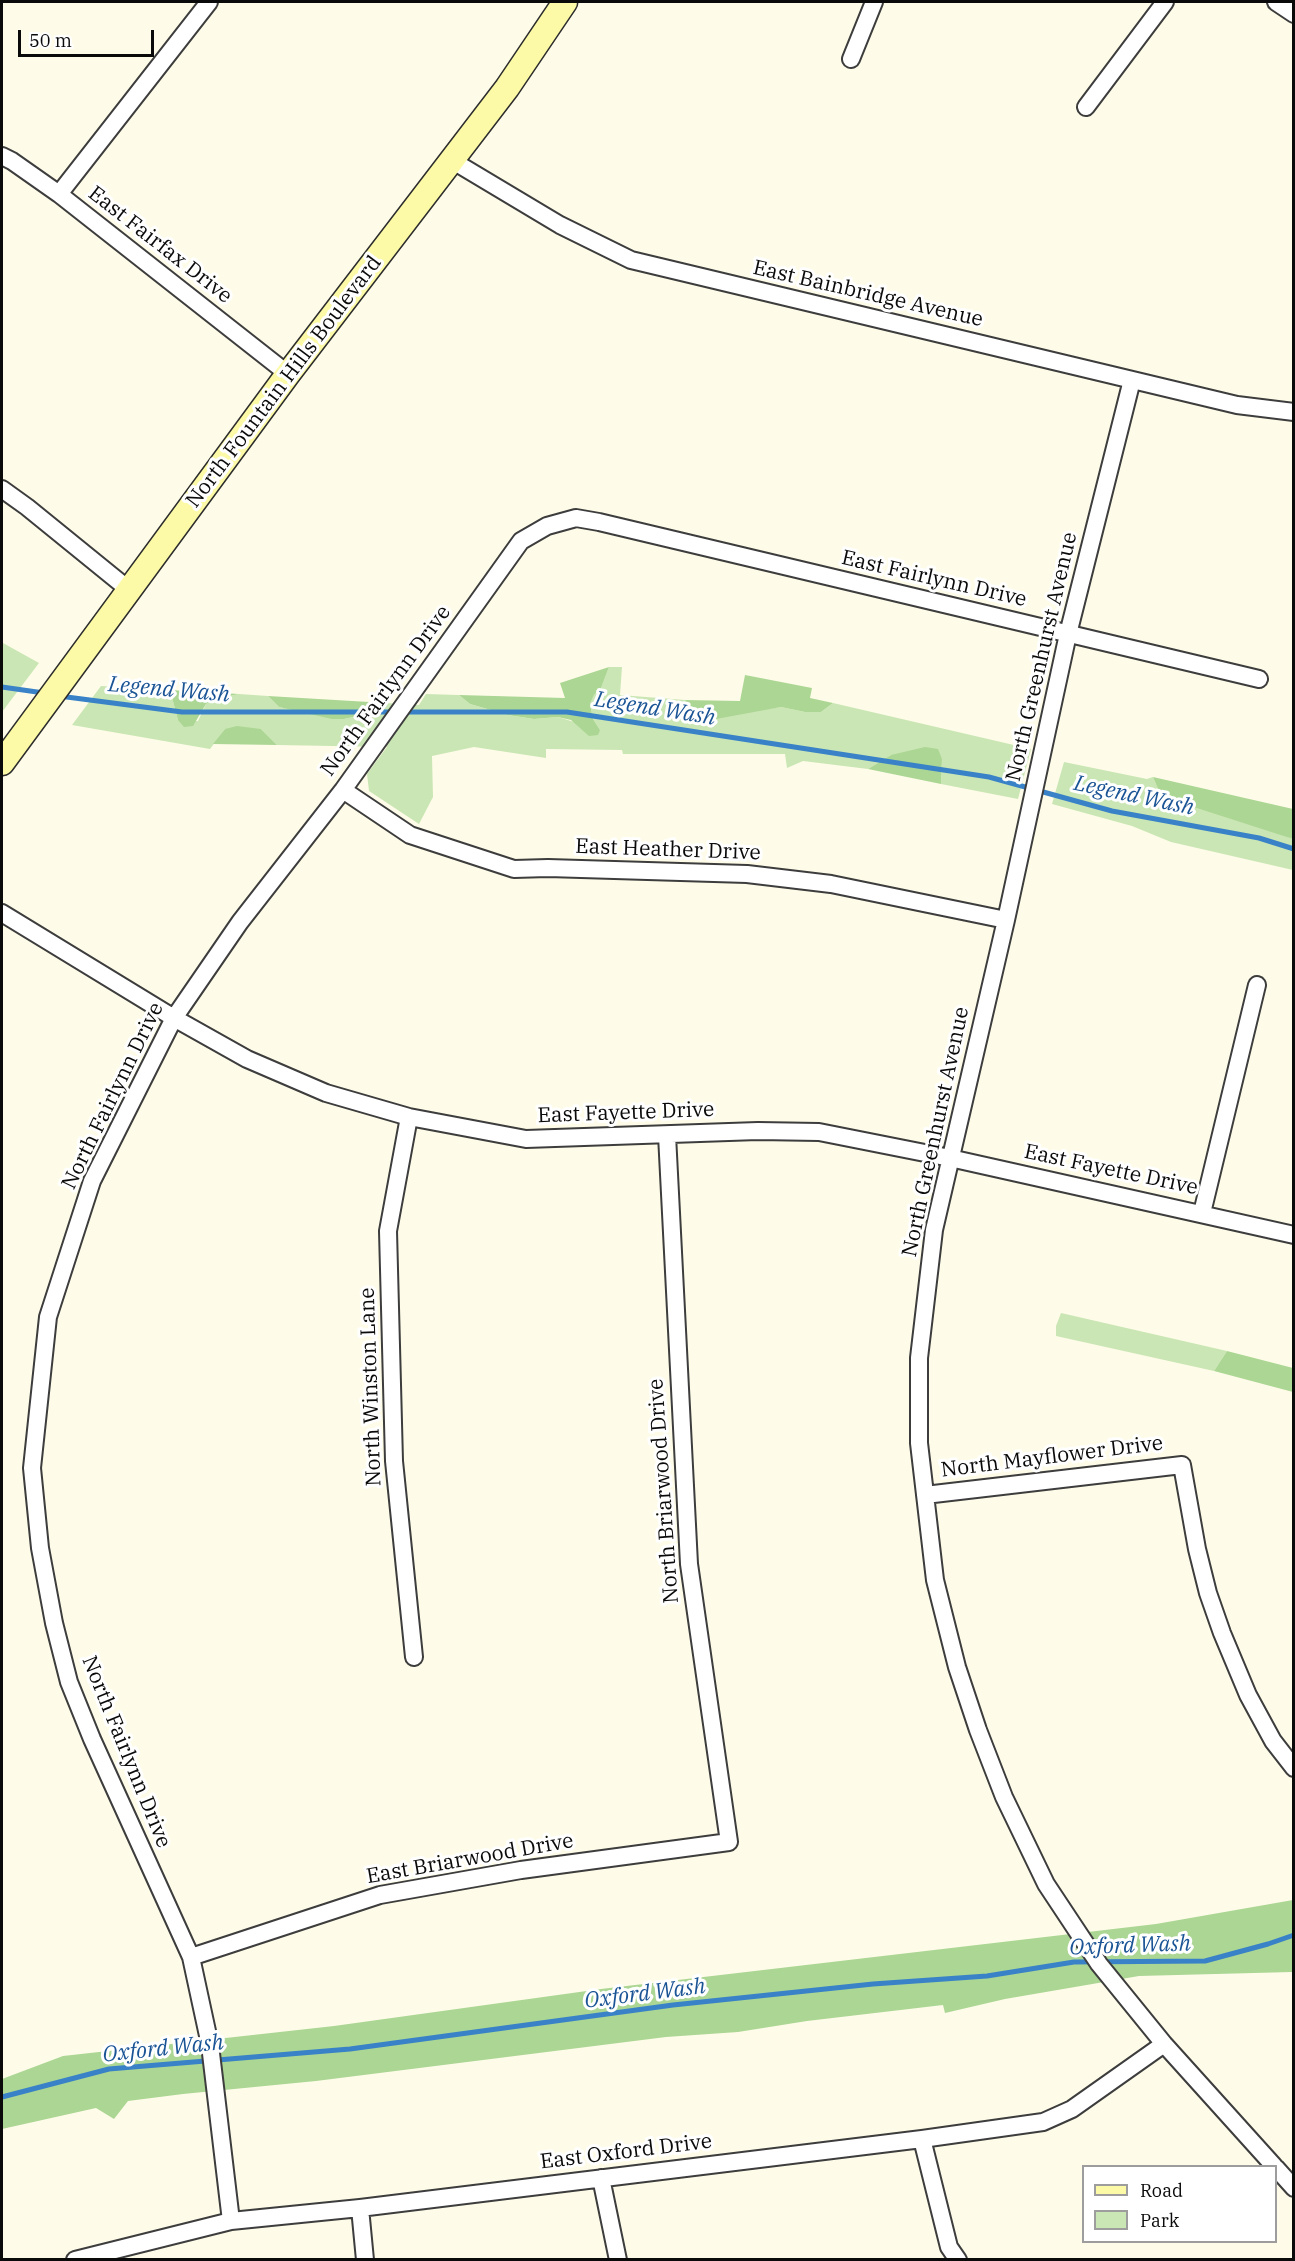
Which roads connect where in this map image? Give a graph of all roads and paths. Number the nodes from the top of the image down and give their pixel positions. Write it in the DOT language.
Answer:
graph roads {
  1 [pos="209,2"];
  2 [pos="565,2"];
  3 [pos="874,2"];
  4 [pos="1165,2"];
  5 [pos="1276,2"];
  6 [pos="1293,14"];
  7 [pos="851,59"];
  8 [pos="1086,107"];
  9 [pos="2,156"];
  10 [pos="453,161"];
  11 [pos="59,194"];
  12 [pos="288,374"];
  13 [pos="1132,380"];
  14 [pos="1293,412"];
  15 [pos="2,489"];
  16 [pos="599,522"];
  17 [pos="128,589"];
  18 [pos="1068,634"];
  19 [pos="1259,679"];
  20 [pos="2,763"];
  21 [pos="344,790"];
  22 [pos="2,914"];
  23 [pos="1006,920"];
  24 [pos="1257,985"];
  25 [pos="174,1018"];
  26 [pos="409,1117"];
  27 [pos="667,1134"];
  28 [pos="950,1158"];
  29 [pos="1202,1213"];
  30 [pos="1293,1235"];
  31 [pos="925,1495"];
  32 [pos="414,1657"];
  33 [pos="1293,1768"];
  34 [pos="729,1842"];
  35 [pos="191,1957"];
  36 [pos="1164,2044"];
  37 [pos="922,2139"];
  38 [pos="1273,2165"];
  39 [pos="1277,2169"];
  40 [pos="601,2178"];
  41 [pos="1293,2188"];
  42 [pos="360,2208"];
  43 [pos="231,2222"];
  44 [pos="75,2259"];
  45 [pos="365,2259"];
  46 [pos="618,2259"];
  47 [pos="958,2259"];
  1 -- 11 [label="street"];
  2 -- 10 [label="main road, North Fountain Hills Boulevard"];
  3 -- 7 [label="street"];
  4 -- 8 [label="street"];
  5 -- 6 [label="street"];
  9 -- 11 [label="street, East Fairfax Drive"];
  10 -- 12 [label="main road, North Fountain Hills Boulevard"];
  10 -- 13 [label="street, East Bainbridge Avenue"];
  11 -- 12 [label="street, East Fairfax Drive"];
  12 -- 17 [label="main road, North Fountain Hills Boulevard"];
  13 -- 14 [label="street, East Bainbridge Avenue"];
  13 -- 18 [label="street, North Greenhurst Avenue"];
  15 -- 17 [label="street"];
  16 -- 18 [label="street, East Fairlynn Drive"];
  16 -- 21 [label="street, North Fairlynn Drive"];
  17 -- 20 [label="main road, North Fountain Hills Boulevard"];
  18 -- 19 [label="street, East Fairlynn Drive"];
  18 -- 23 [label="street, North Greenhurst Avenue"];
  21 -- 23 [label="street, East Heather Drive"];
  21 -- 25 [label="street, North Fairlynn Drive"];
  22 -- 25 [label="street, East Fayette Drive"];
  23 -- 28 [label="street, North Greenhurst Avenue"];
  24 -- 29 [label="street"];
  25 -- 26 [label="street, East Fayette Drive"];
  25 -- 35 [label="street, North Fairlynn Drive"];
  26 -- 27 [label="street, East Fayette Drive"];
  26 -- 32 [label="street, North Winston Lane"];
  27 -- 28 [label="street, East Fayette Drive"];
  27 -- 34 [label="street, North Briarwood Drive"];
  28 -- 29 [label="street, East Fayette Drive"];
  28 -- 31 [label="street, North Greenhurst Avenue"];
  29 -- 30 [label="street, East Fayette Drive"];
  31 -- 33 [label="street, North Mayflower Drive"];
  31 -- 36 [label="street, North Greenhurst Avenue"];
  34 -- 35 [label="street, East Briarwood Drive"];
  35 -- 43 [label="street, North Fairlynn Drive"];
  36 -- 37 [label="street, East Oxford Drive"];
  36 -- 38 [label="street, North Greenhurst Avenue"];
  37 -- 40 [label="street, East Oxford Drive"];
  37 -- 47 [label="street"];
  39 -- 41 [label="street, North Greenhurst Avenue"];
  40 -- 42 [label="street, East Oxford Drive"];
  40 -- 46 [label="street"];
  42 -- 43 [label="street, East Oxford Drive"];
  42 -- 45 [label="street"];
  43 -- 44 [label="street, East Oxford Drive"];
}
